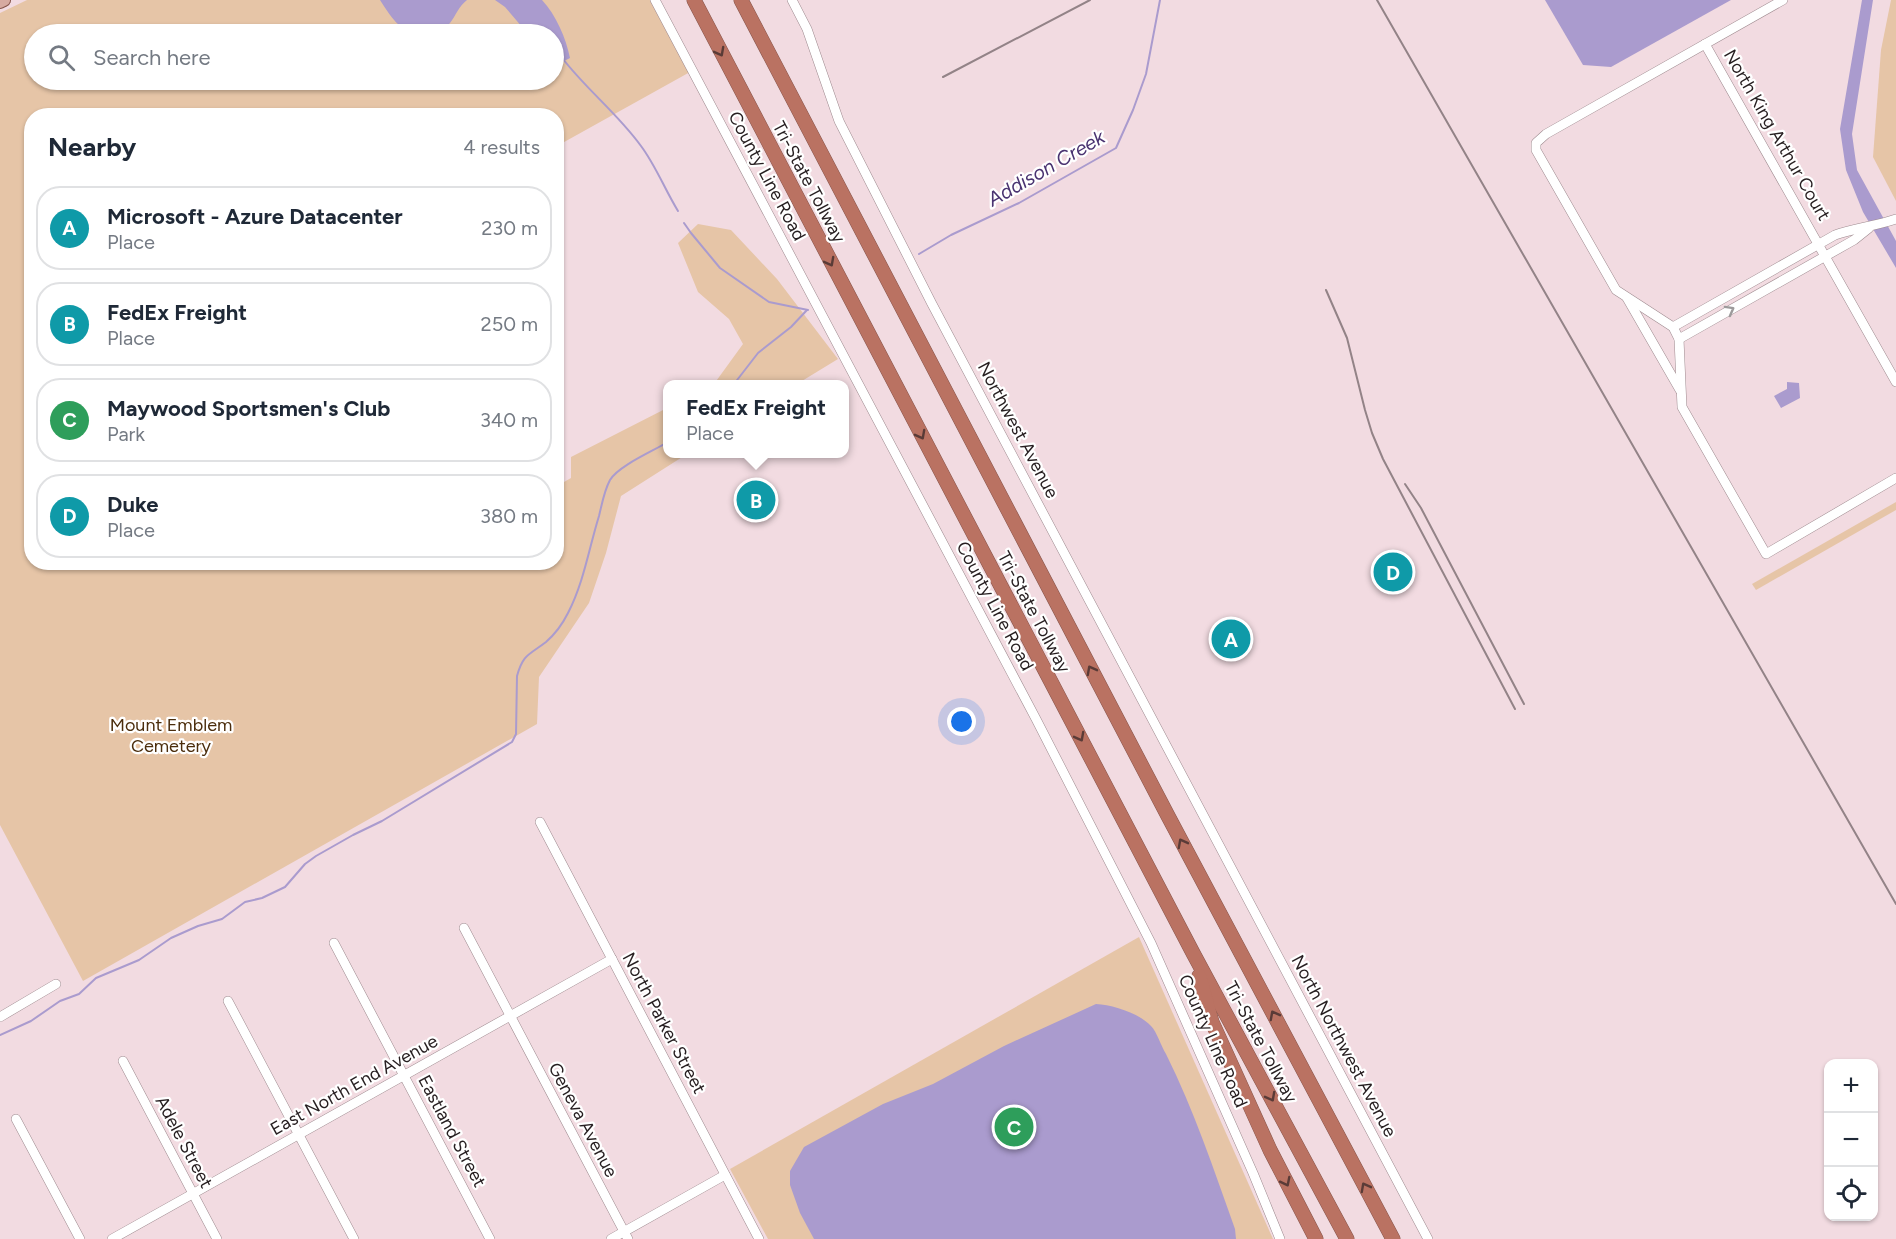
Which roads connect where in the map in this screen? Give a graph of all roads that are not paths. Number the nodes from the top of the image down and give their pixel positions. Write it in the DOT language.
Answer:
graph roads {
  1 [pos="655,0"];
  2 [pos="694,0"];
  3 [pos="741,0"];
  4 [pos="792,0"];
  5 [pos="1783,0"];
  6 [pos="1705,44"];
  7 [pos="1896,219"];
  8 [pos="1870,227"];
  9 [pos="1819,243"];
  10 [pos="1826,256"];
  11 [pos="1625,296"];
  12 [pos="1673,327"];
  13 [pos="1679,339"];
  14 [pos="1896,382"];
  15 [pos="1682,394"];
  16 [pos="1896,478"];
  17 [pos="540,822"];
  18 [pos="1232,867"];
  19 [pos="464,928"];
  20 [pos="334,943"];
  21 [pos="1193,953"];
  22 [pos="612,959"];
  23 [pos="56,984"];
  24 [pos="228,1001"];
  25 [pos="0,1017"];
  26 [pos="509,1017"];
  27 [pos="123,1061"];
  28 [pos="404,1076"];
  29 [pos="16,1119"];
  30 [pos="299,1135"];
  31 [pos="725,1175"];
  32 [pos="193,1194"];
  33 [pos="626,1235"];
  34 [pos="80,1239"];
  35 [pos="112,1239"];
  36 [pos="217,1239"];
  37 [pos="354,1239"];
  38 [pos="490,1239"];
  39 [pos="611,1239"];
  40 [pos="759,1239"];
  41 [pos="1280,1239"];
  42 [pos="1316,1239"];
  43 [pos="1347,1239"];
  44 [pos="1393,1239"];
  45 [pos="1428,1239"];
  1 -- 41 [label="street, County Line Road"];
  2 -- 21 [label="highway, Tri-State Tollway, one-way"];
  44 -- 3 [label="highway, Tri-State Tollway, one-way"];
  4 -- 18 [label="street, Northwest Avenue"];
  5 -- 6 [label="street, North King Arthur Court"];
  6 -- 9 [label="street, North King Arthur Court"];
  6 -- 11 [label="street, North King Arthur Court"];
  7 -- 8 [label="street"];
  8 -- 9 [label="street"];
  8 -- 10 [label="street"];
  9 -- 10 [label="street, North King Arthur Court"];
  9 -- 12 [label="street, North King Arthur Court"];
  13 -- 10 [label="street, one-way"];
  10 -- 14 [label="street, North King Arthur Court"];
  11 -- 12 [label="street, North King Arthur Court"];
  11 -- 15 [label="street"];
  12 -- 13 [label="street"];
  13 -- 15 [label="street"];
  15 -- 16 [label="street"];
  17 -- 22 [label="street, North Parker Street"];
  18 -- 45 [label="street, North Northwest Avenue"];
  19 -- 26 [label="street, Geneva Avenue"];
  20 -- 28 [label="street, Eastland Street"];
  21 -- 42 [label="highway, one-way"];
  21 -- 43 [label="highway, Tri-State Tollway, one-way"];
  22 -- 26 [label="street, East North End Avenue"];
  22 -- 31 [label="street, North Parker Street"];
  23 -- 25 [label="street"];
  24 -- 30 [label="street"];
  26 -- 28 [label="street, East North End Avenue"];
  26 -- 33 [label="street, Geneva Avenue"];
  27 -- 32 [label="street, Adele Street"];
  28 -- 30 [label="street, East North End Avenue"];
  28 -- 38 [label="street, Eastland Street"];
  29 -- 34 [label="street"];
  30 -- 32 [label="street, East North End Avenue"];
  30 -- 37 [label="street"];
  31 -- 33 [label="street"];
  31 -- 40 [label="street, North Parker Street"];
  32 -- 35 [label="street, East North End Avenue"];
  32 -- 36 [label="street, Adele Street"];
  33 -- 39 [label="street"];
}
